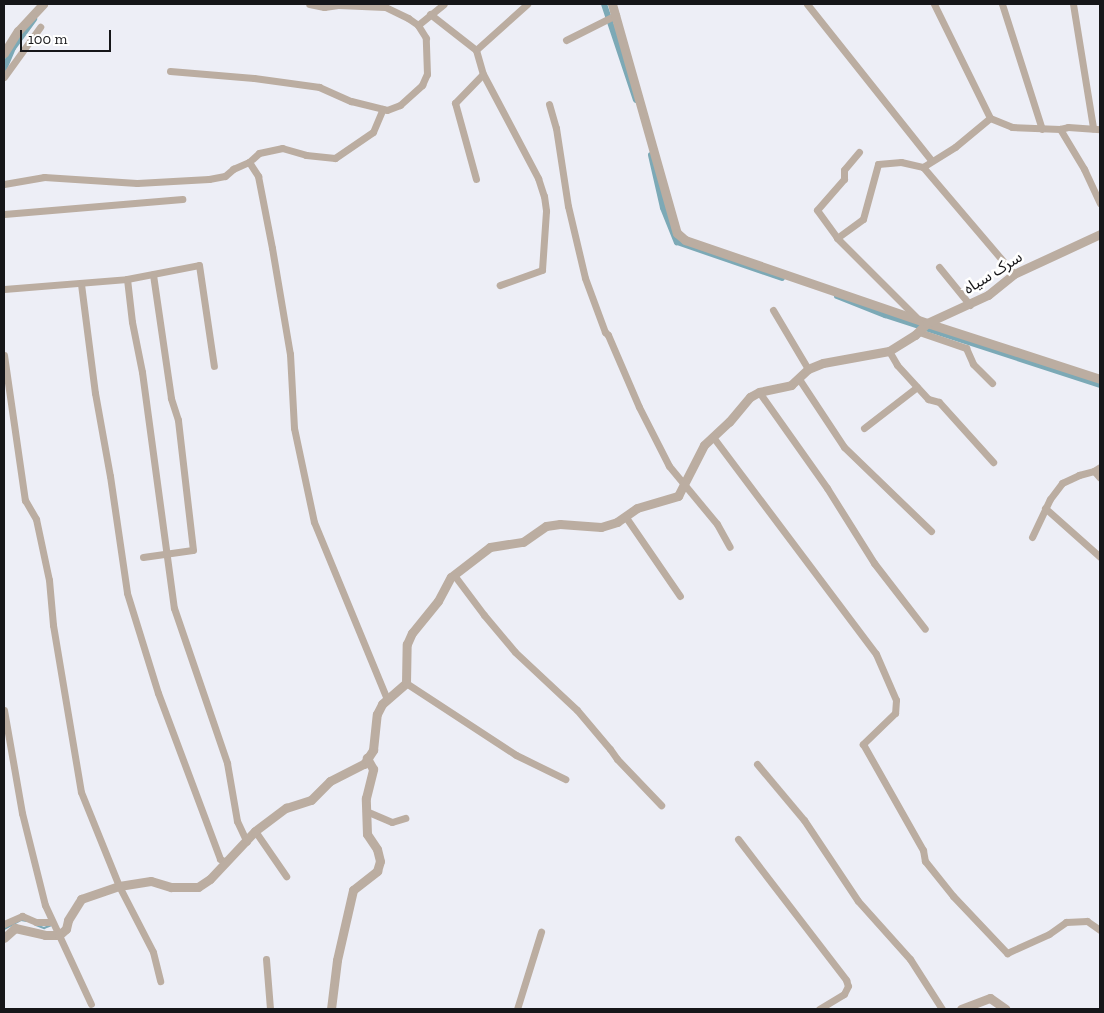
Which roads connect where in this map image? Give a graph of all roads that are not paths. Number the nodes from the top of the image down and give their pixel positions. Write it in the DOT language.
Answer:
graph roads {
  1 [pos="43,4"];
  2 [pos="309,4"];
  3 [pos="444,4"];
  4 [pos="526,4"];
  5 [pos="612,4"];
  6 [pos="808,4"];
  7 [pos="928,4"];
  8 [pos="934,4"];
  9 [pos="1002,4"];
  10 [pos="1073,4"];
  11 [pos="430,14"];
  12 [pos="612,17"];
  13 [pos="936,18"];
  14 [pos="418,25"];
  15 [pos="40,26"];
  16 [pos="566,40"];
  17 [pos="476,50"];
  18 [pos="4,53"];
  19 [pos="170,71"];
  20 [pos="483,74"];
  21 [pos="4,77"];
  22 [pos="549,104"];
  23 [pos="383,109"];
  24 [pos="990,118"];
  25 [pos="1060,129"];
  26 [pos="1096,129"];
  27 [pos="1042,130"];
  28 [pos="859,152"];
  29 [pos="931,160"];
  30 [pos="250,162"];
  31 [pos="923,167"];
  32 [pos="476,178"];
  33 [pos="4,184"];
  34 [pos="182,199"];
  35 [pos="1100,203"];
  36 [pos="4,214"];
  37 [pos="1100,234"];
  38 [pos="837,238"];
  39 [pos="938,267"];
  40 [pos="153,274"];
  41 [pos="1014,274"];
  42 [pos="127,279"];
  43 [pos="80,284"];
  44 [pos="500,285"];
  45 [pos="4,289"];
  46 [pos="970,305"];
  47 [pos="773,310"];
  48 [pos="922,326"];
  49 [pos="889,351"];
  50 [pos="4,355"];
  51 [pos="214,366"];
  52 [pos="808,370"];
  53 [pos="799,379"];
  54 [pos="1100,379"];
  55 [pos="992,383"];
  56 [pos="917,387"];
  57 [pos="759,392"];
  58 [pos="864,428"];
  59 [pos="713,437"];
  60 [pos="993,462"];
  61 [pos="1097,469"];
  62 [pos="1100,478"];
  63 [pos="685,486"];
  64 [pos="1045,508"];
  65 [pos="625,516"];
  66 [pos="931,531"];
  67 [pos="1032,537"];
  68 [pos="730,547"];
  69 [pos="166,553"];
  70 [pos="143,557"];
  71 [pos="1100,557"];
  72 [pos="454,575"];
  73 [pos="680,596"];
  74 [pos="925,629"];
  75 [pos="406,683"];
  76 [pos="387,700"];
  77 [pos="4,710"];
  78 [pos="368,758"];
  79 [pos="757,764"];
  80 [pos="565,779"];
  81 [pos="661,805"];
  82 [pos="366,811"];
  83 [pos="405,818"];
  84 [pos="255,831"];
  85 [pos="738,839"];
  86 [pos="247,842"];
  87 [pos="226,862"];
  88 [pos="286,876"];
  89 [pos="119,886"];
  90 [pos="52,922"];
  91 [pos="4,924"];
  92 [pos="1100,930"];
  93 [pos="541,932"];
  94 [pos="59,935"];
  95 [pos="4,938"];
  96 [pos="266,959"];
  97 [pos="160,981"];
  98 [pos="91,1004"];
  99 [pos="270,1009"];
  100 [pos="332,1009"];
  101 [pos="517,1009"];
  102 [pos="819,1009"];
  103 [pos="942,1009"];
  104 [pos="961,1009"];
  105 [pos="1006,1009"];
  1 -- 18 [label="street"];
  2 -- 14 [label="street"];
  3 -- 11 [label="street"];
  4 -- 17 [label="street"];
  5 -- 12 [label="street"];
  6 -- 29 [label="street"];
  7 -- 13 [label="street"];
  8 -- 24 [label="street"];
  9 -- 27 [label="street"];
  10 -- 26 [label="street"];
  11 -- 14 [label="street"];
  11 -- 17 [label="street"];
  12 -- 16 [label="street"];
  12 -- 48 [label="street"];
  14 -- 23 [label="street"];
  15 -- 21 [label="street"];
  17 -- 20 [label="street"];
  19 -- 23 [label="street"];
  20 -- 32 [label="street"];
  20 -- 44 [label="street"];
  22 -- 63 [label="street"];
  23 -- 30 [label="street"];
  24 -- 27 [label="street"];
  24 -- 29 [label="street"];
  25 -- 26 [label="street"];
  25 -- 27 [label="street"];
  25 -- 35 [label="street"];
  28 -- 38 [label="street"];
  29 -- 31 [label="street"];
  30 -- 33 [label="street"];
  30 -- 76 [label="street"];
  31 -- 38 [label="street"];
  31 -- 41 [label="street"];
  34 -- 36 [label="street"];
  37 -- 41 [label="street, سرک سیاه"];
  38 -- 48 [label="street"];
  39 -- 46 [label="street"];
  40 -- 42 [label="street"];
  40 -- 51 [label="street"];
  40 -- 69 [label="street"];
  41 -- 46 [label="street, سرک سیاه"];
  42 -- 43 [label="street"];
  42 -- 69 [label="street"];
  43 -- 45 [label="street"];
  43 -- 87 [label="street"];
  46 -- 48 [label="street, سرک سیاه"];
  47 -- 52 [label="street"];
  48 -- 49 [label="street, سرک سیاه"];
  48 -- 54 [label="street"];
  48 -- 55 [label="street"];
  49 -- 52 [label="street"];
  49 -- 56 [label="street"];
  50 -- 89 [label="street"];
  52 -- 53 [label="street"];
  53 -- 57 [label="street"];
  53 -- 66 [label="street"];
  56 -- 58 [label="street"];
  56 -- 60 [label="street"];
  57 -- 59 [label="street"];
  57 -- 74 [label="street"];
  59 -- 63 [label="street"];
  59 -- 92 [label="street"];
  61 -- 62 [label="street"];
  61 -- 64 [label="street"];
  63 -- 65 [label="street"];
  63 -- 68 [label="street"];
  64 -- 67 [label="street"];
  64 -- 71 [label="street"];
  65 -- 72 [label="street"];
  65 -- 73 [label="street"];
  69 -- 70 [label="street"];
  69 -- 86 [label="street"];
  72 -- 75 [label="street"];
  72 -- 81 [label="street"];
  75 -- 76 [label="street"];
  75 -- 80 [label="street"];
  76 -- 78 [label="street"];
  77 -- 90 [label="street"];
  78 -- 82 [label="street"];
  78 -- 84 [label="street"];
  79 -- 103 [label="street"];
  82 -- 83 [label="street"];
  82 -- 100 [label="street"];
  84 -- 86 [label="street"];
  84 -- 88 [label="street"];
  85 -- 102 [label="street"];
  86 -- 87 [label="street"];
  87 -- 89 [label="street"];
  89 -- 94 [label="street"];
  89 -- 97 [label="street"];
  90 -- 91 [label="street"];
  90 -- 94 [label="street"];
  93 -- 101 [label="street"];
  94 -- 95 [label="street"];
  94 -- 98 [label="street"];
  96 -- 99 [label="street"];
  104 -- 105 [label="street"];
}
